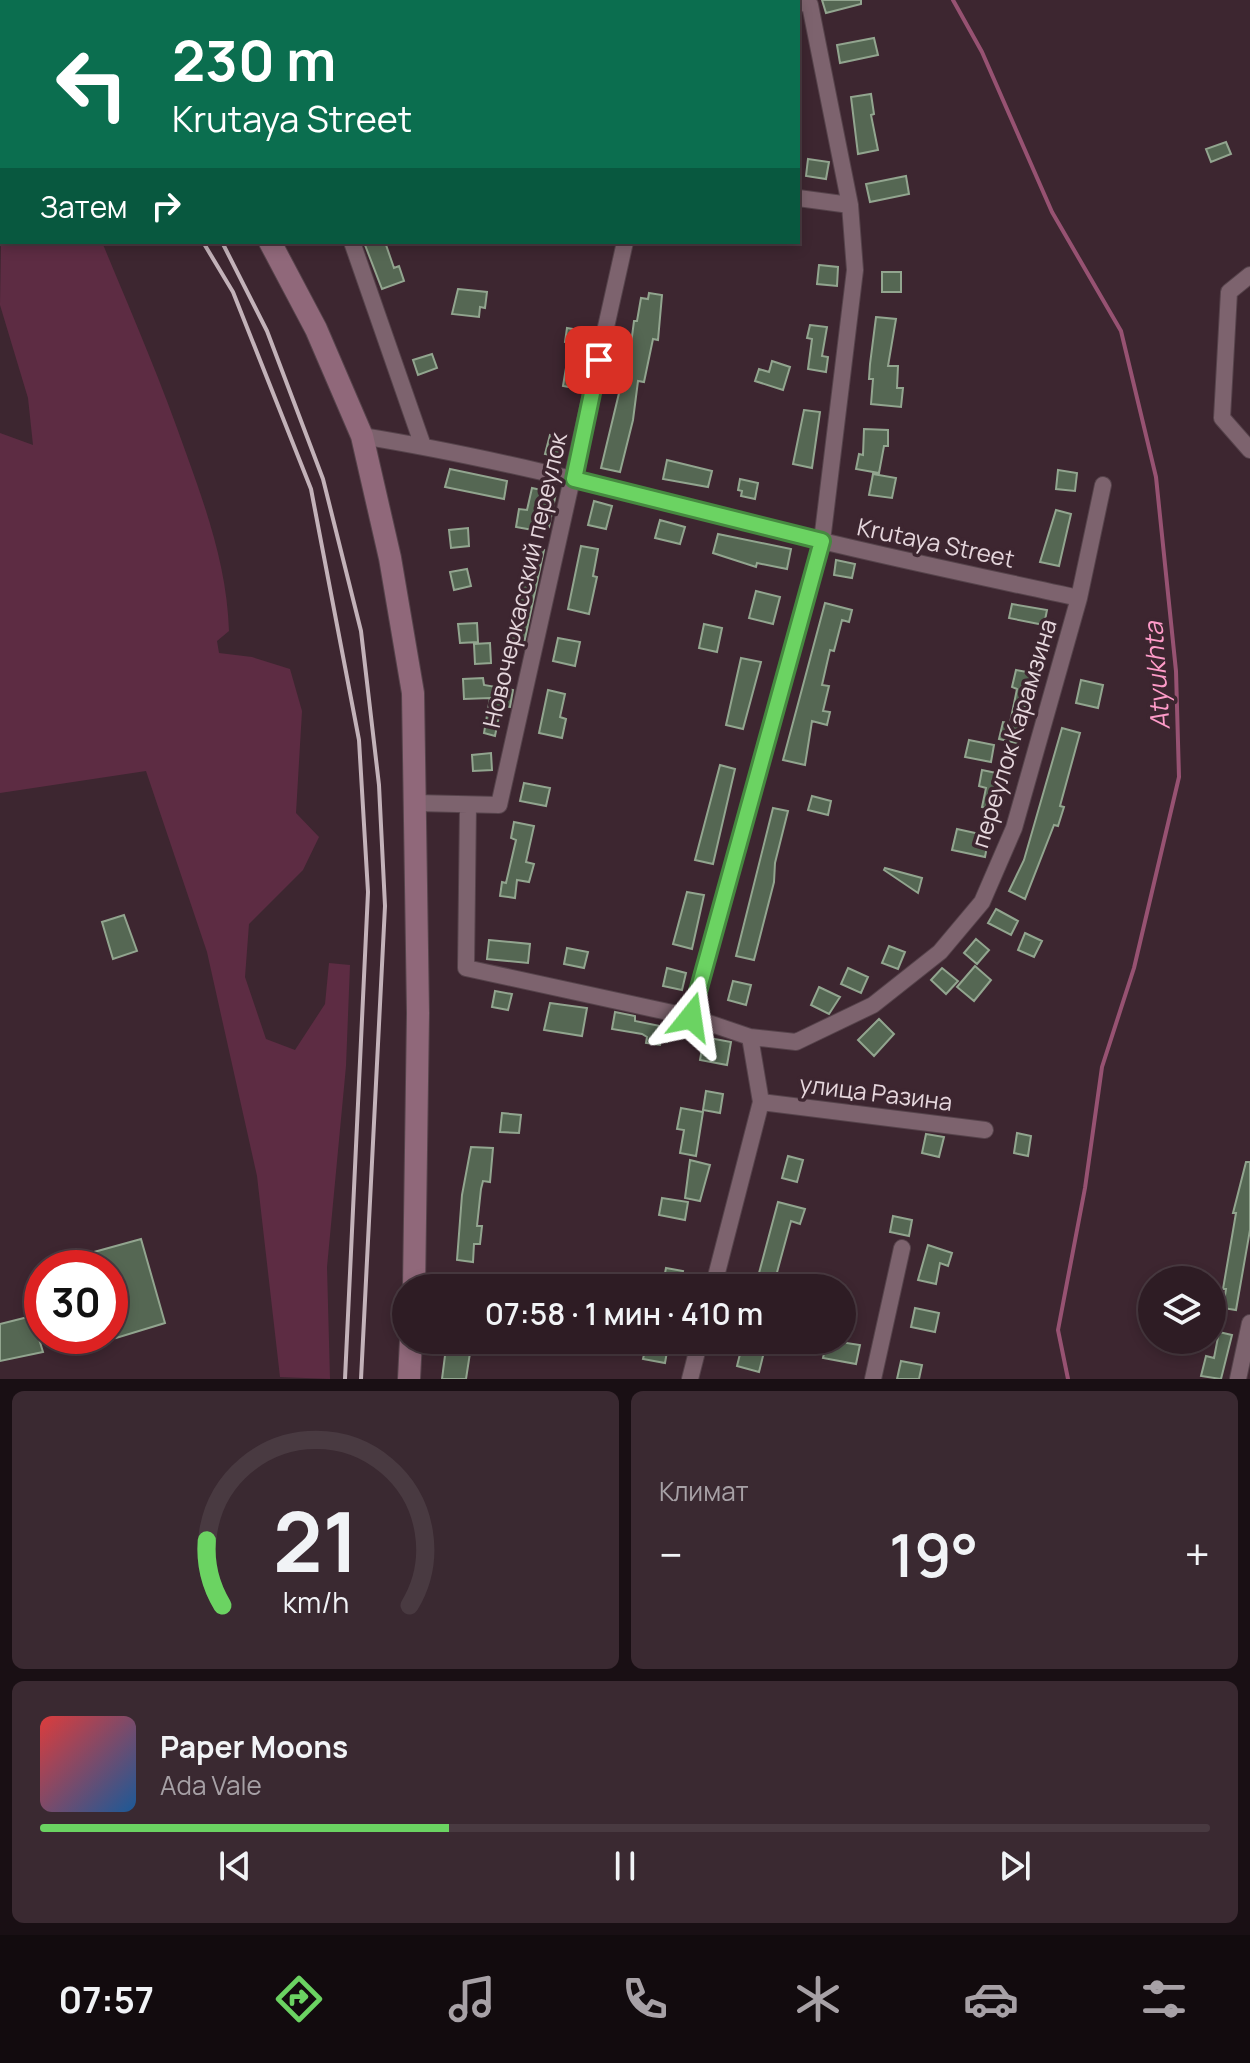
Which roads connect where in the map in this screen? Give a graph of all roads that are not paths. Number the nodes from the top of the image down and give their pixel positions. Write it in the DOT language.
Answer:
graph roads {
  1 [pos="802,3"];
  2 [pos="800,198"];
  3 [pos="850,205"];
  4 [pos="271,244"];
  5 [pos="353,244"];
  6 [pos="625,244"];
  7 [pos="1250,275"];
  8 [pos="362,436"];
  9 [pos="423,446"];
  10 [pos="1250,450"];
  11 [pos="574,479"];
  12 [pos="1103,485"];
  13 [pos="822,541"];
  14 [pos="1079,598"];
  15 [pos="416,803"];
  16 [pos="468,805"];
  17 [pos="691,1017"];
  18 [pos="750,1037"];
  19 [pos="796,1042"];
  20 [pos="761,1102"];
  21 [pos="985,1130"];
  22 [pos="902,1248"];
  23 [pos="414,1274"];
  24 [pos="717,1274"];
  25 [pos="1250,1323"];
  26 [pos="410,1354"];
  27 [pos="696,1354"];
  28 [pos="409,1379"];
  29 [pos="690,1379"];
  30 [pos="873,1379"];
  31 [pos="1238,1379"];
  1 -- 3 [label="street"];
  2 -- 3 [label="street"];
  3 -- 13 [label="street"];
  4 -- 8 [label="main road"];
  5 -- 9 [label="street"];
  6 -- 11 [label="street, Новочеркасский переулок"];
  7 -- 10 [label="street"];
  8 -- 9 [label="street, Krutaya Street"];
  8 -- 15 [label="main road"];
  9 -- 11 [label="street, Krutaya Street"];
  11 -- 13 [label="street, Krutaya Street"];
  11 -- 16 [label="street, Новочеркасский переулок"];
  12 -- 14 [label="street, переулок Карамзина"];
  13 -- 14 [label="street, Krutaya Street"];
  13 -- 17 [label="street"];
  14 -- 19 [label="street, переулок Карамзина"];
  15 -- 16 [label="street, Новочеркасский переулок"];
  15 -- 23 [label="main road"];
  16 -- 17 [label="street, улица Разина"];
  17 -- 18 [label="street, улица Разина"];
  18 -- 19 [label="street, улица Разина"];
  18 -- 20 [label="street"];
  20 -- 21 [label="street, улица Разина"];
  20 -- 24 [label="street"];
  22 -- 30 [label="street"];
  25 -- 31 [label="street"];
  26 -- 28 [label="main road"];
  27 -- 29 [label="street"];
}
